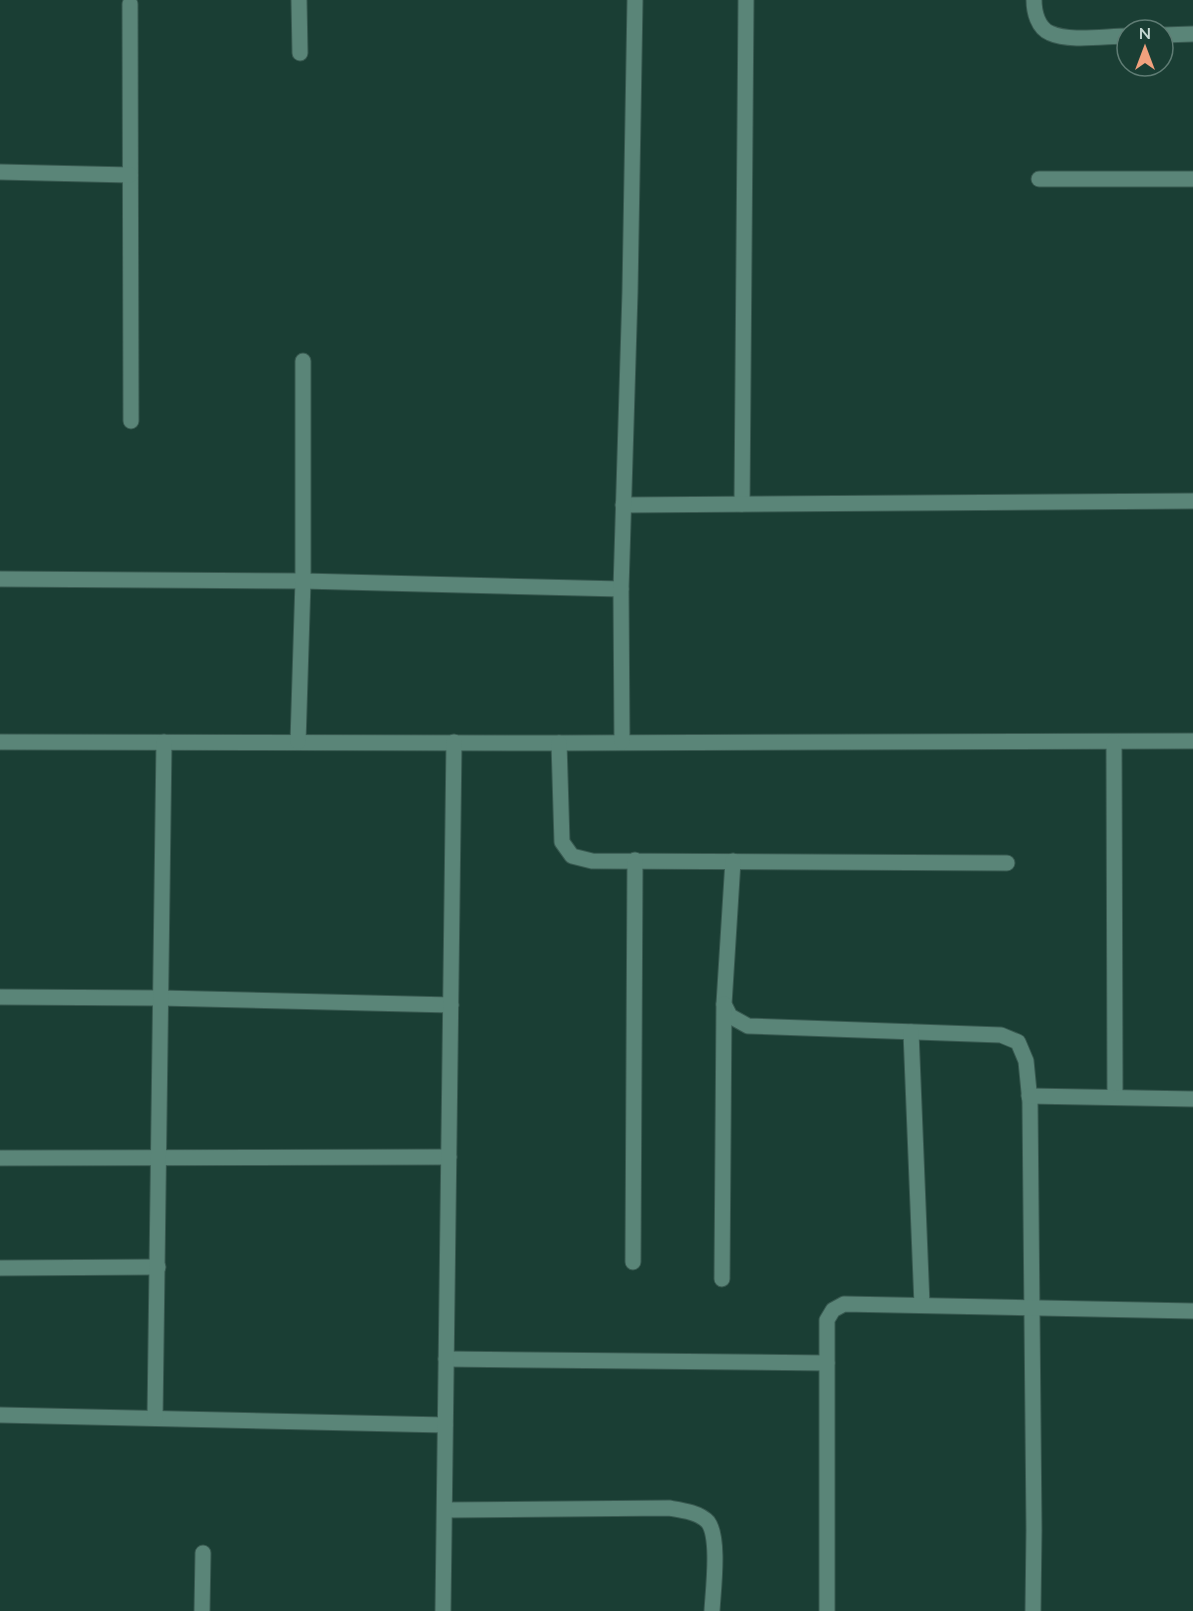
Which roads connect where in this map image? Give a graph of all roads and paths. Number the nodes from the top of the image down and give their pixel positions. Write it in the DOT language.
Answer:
graph roads {
  1 [pos="299,0"];
  2 [pos="635,0"];
  3 [pos="746,0"];
  4 [pos="1034,0"];
  5 [pos="130,4"];
  6 [pos="1193,34"];
  7 [pos="1175,35"];
  8 [pos="1115,36"];
  9 [pos="300,53"];
  10 [pos="0,172"];
  11 [pos="130,175"];
  12 [pos="1039,179"];
  13 [pos="1193,179"];
  14 [pos="303,361"];
  15 [pos="131,421"];
  16 [pos="1193,501"];
  17 [pos="742,504"];
  18 [pos="623,505"];
  19 [pos="0,579"];
  20 [pos="303,581"];
  21 [pos="621,589"];
  22 [pos="1193,741"];
  23 [pos="0,742"];
  24 [pos="164,742"];
  25 [pos="298,742"];
  26 [pos="454,742"];
  27 [pos="622,742"];
  28 [pos="1114,742"];
  29 [pos="560,743"];
  30 [pos="635,860"];
  31 [pos="733,861"];
  32 [pos="1007,863"];
  33 [pos="0,997"];
  34 [pos="161,998"];
  35 [pos="724,1004"];
  36 [pos="451,1005"];
  37 [pos="911,1032"];
  38 [pos="1029,1096"];
  39 [pos="1115,1097"];
  40 [pos="1193,1099"];
  41 [pos="449,1157"];
  42 [pos="0,1158"];
  43 [pos="160,1159"];
  44 [pos="633,1262"];
  45 [pos="158,1267"];
  46 [pos="0,1268"];
  47 [pos="722,1280"];
  48 [pos="922,1305"];
  49 [pos="1032,1306"];
  50 [pos="1193,1311"];
  51 [pos="446,1359"];
  52 [pos="827,1363"];
  53 [pos="0,1415"];
  54 [pos="155,1418"];
  55 [pos="445,1425"];
  56 [pos="445,1510"];
  57 [pos="203,1553"];
  58 [pos="202,1611"];
  59 [pos="443,1611"];
  60 [pos="712,1611"];
  61 [pos="827,1611"];
  62 [pos="1033,1611"];
  1 -- 9 [label="street"];
  2 -- 18 [label="street"];
  3 -- 17 [label="street"];
  4 -- 8 [label="street"];
  5 -- 11 [label="street"];
  6 -- 7 [label="street"];
  10 -- 11 [label="street"];
  11 -- 15 [label="street"];
  12 -- 13 [label="street"];
  14 -- 20 [label="street"];
  16 -- 17 [label="street"];
  17 -- 18 [label="street"];
  18 -- 21 [label="street"];
  19 -- 20 [label="street"];
  20 -- 21 [label="street"];
  20 -- 25 [label="street"];
  21 -- 27 [label="street"];
  22 -- 28 [label="street"];
  23 -- 24 [label="street"];
  24 -- 25 [label="street"];
  24 -- 34 [label="street"];
  25 -- 26 [label="street"];
  26 -- 29 [label="street"];
  26 -- 36 [label="street"];
  27 -- 28 [label="street"];
  27 -- 29 [label="street"];
  28 -- 39 [label="street"];
  29 -- 30 [label="street"];
  30 -- 31 [label="street"];
  30 -- 44 [label="street"];
  31 -- 32 [label="street"];
  31 -- 35 [label="street"];
  33 -- 34 [label="street"];
  34 -- 36 [label="street"];
  34 -- 43 [label="street"];
  35 -- 37 [label="street"];
  35 -- 47 [label="street"];
  36 -- 41 [label="street"];
  37 -- 38 [label="street"];
  37 -- 48 [label="street"];
  38 -- 39 [label="street"];
  38 -- 49 [label="street"];
  39 -- 40 [label="street"];
  41 -- 43 [label="street"];
  41 -- 51 [label="street"];
  42 -- 43 [label="street"];
  43 -- 45 [label="street"];
  45 -- 46 [label="street"];
  45 -- 54 [label="street"];
  48 -- 49 [label="street"];
  48 -- 52 [label="street"];
  49 -- 50 [label="street"];
  49 -- 62 [label="street"];
  51 -- 52 [label="street"];
  51 -- 55 [label="street"];
  52 -- 61 [label="street"];
  53 -- 54 [label="street"];
  54 -- 55 [label="street"];
  55 -- 56 [label="street"];
  56 -- 59 [label="street"];
  56 -- 60 [label="street"];
  57 -- 58 [label="street"];
}
